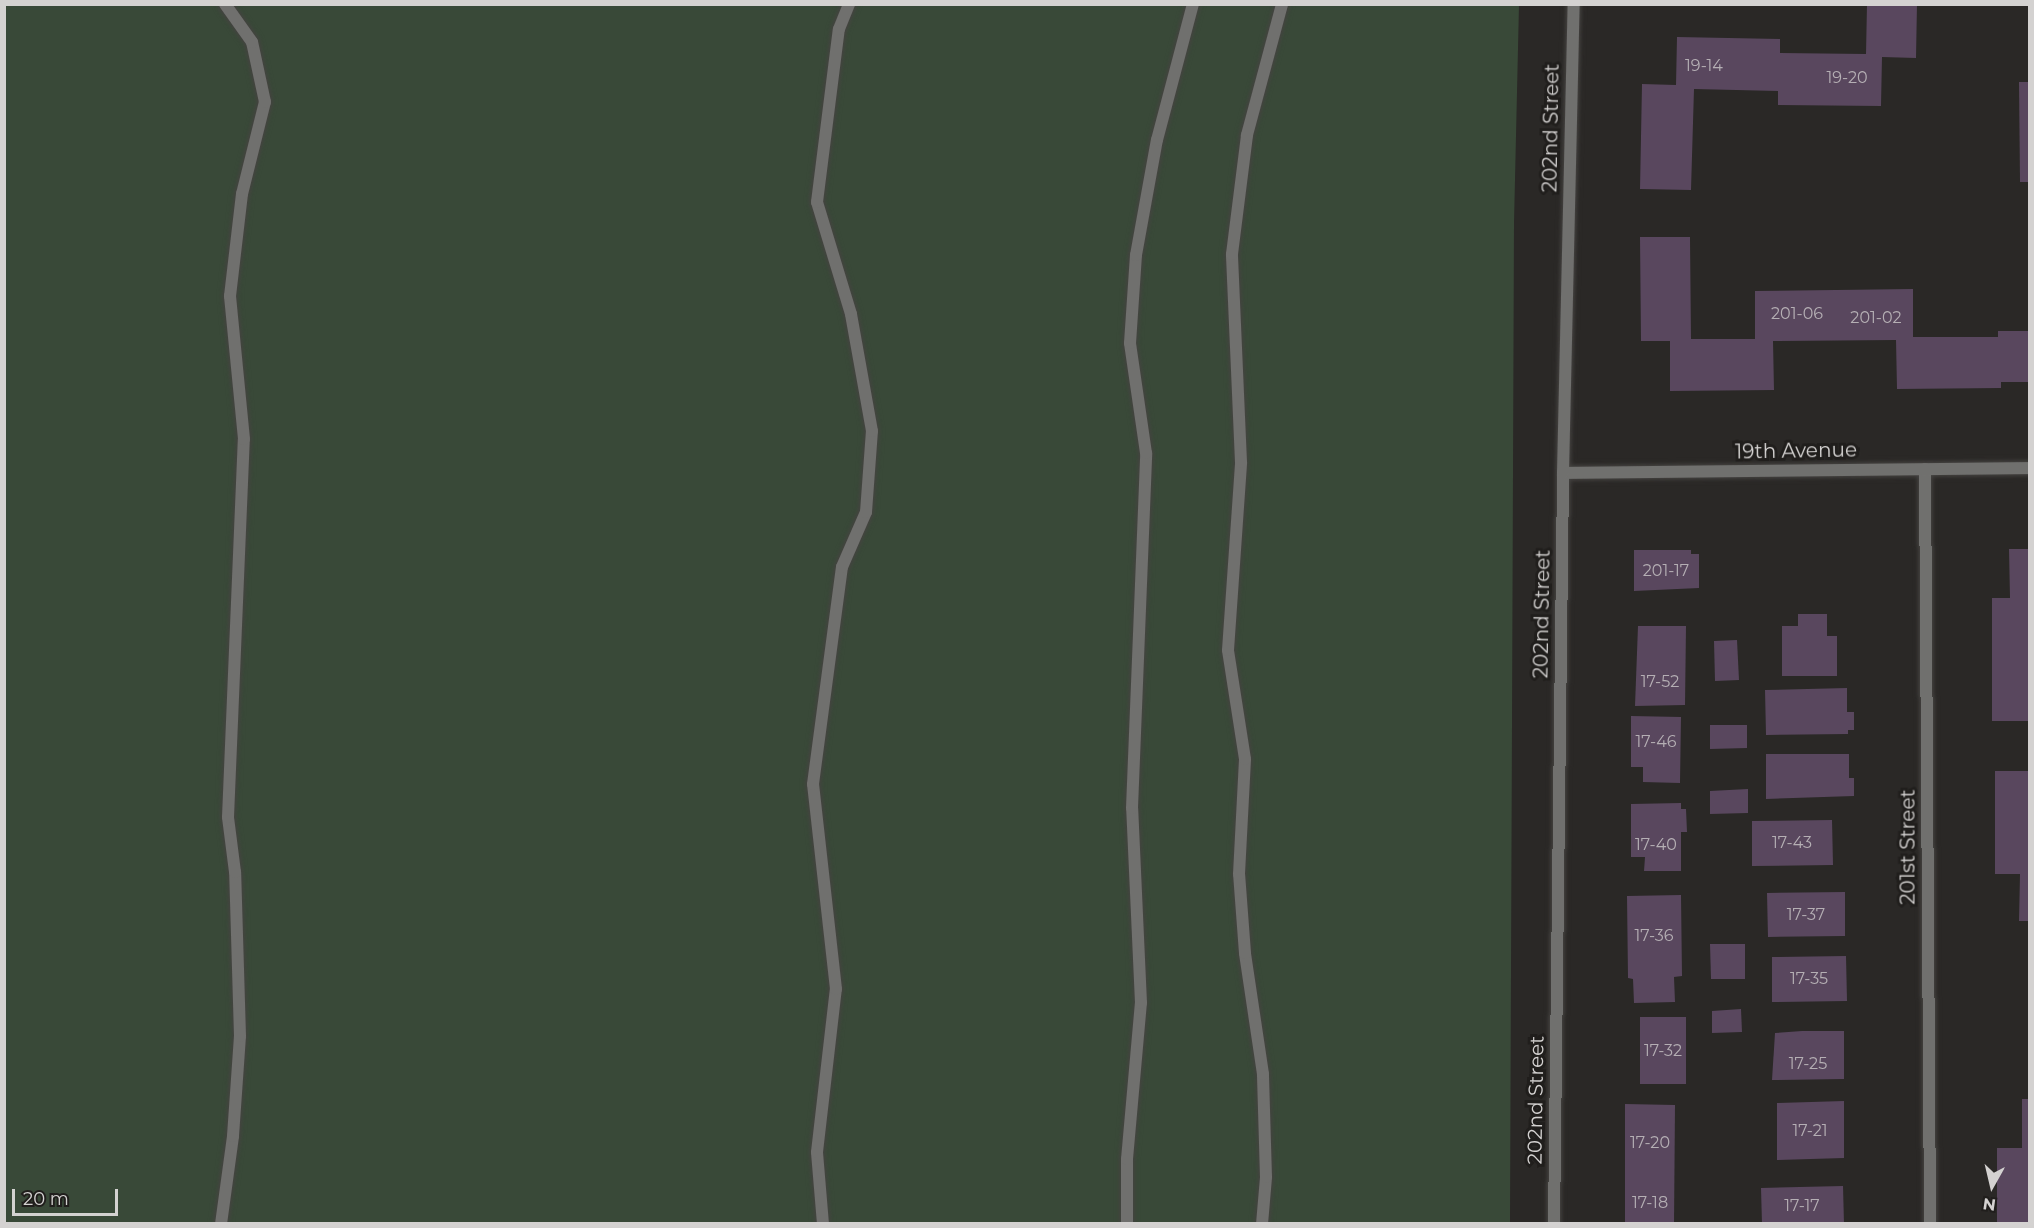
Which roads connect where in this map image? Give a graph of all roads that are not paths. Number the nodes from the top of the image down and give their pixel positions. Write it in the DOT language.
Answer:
graph roads {
  1 [pos="225,4"];
  2 [pos="849,4"];
  3 [pos="1193,4"];
  4 [pos="1282,4"];
  5 [pos="1574,4"];
  6 [pos="2030,468"];
  7 [pos="1925,470"];
  8 [pos="1563,473"];
  9 [pos="221,1224"];
  10 [pos="822,1224"];
  11 [pos="1127,1224"];
  12 [pos="1262,1224"];
  13 [pos="1554,1224"];
  14 [pos="1930,1224"];
  1 -- 9 [label="street"];
  2 -- 10 [label="street"];
  3 -- 11 [label="street"];
  4 -- 12 [label="street"];
  5 -- 8 [label="street, 202nd Street"];
  6 -- 7 [label="street, 19th Avenue"];
  7 -- 8 [label="street, 19th Avenue"];
  7 -- 14 [label="street, 201st Street"];
  8 -- 13 [label="street, 202nd Street"];
}
